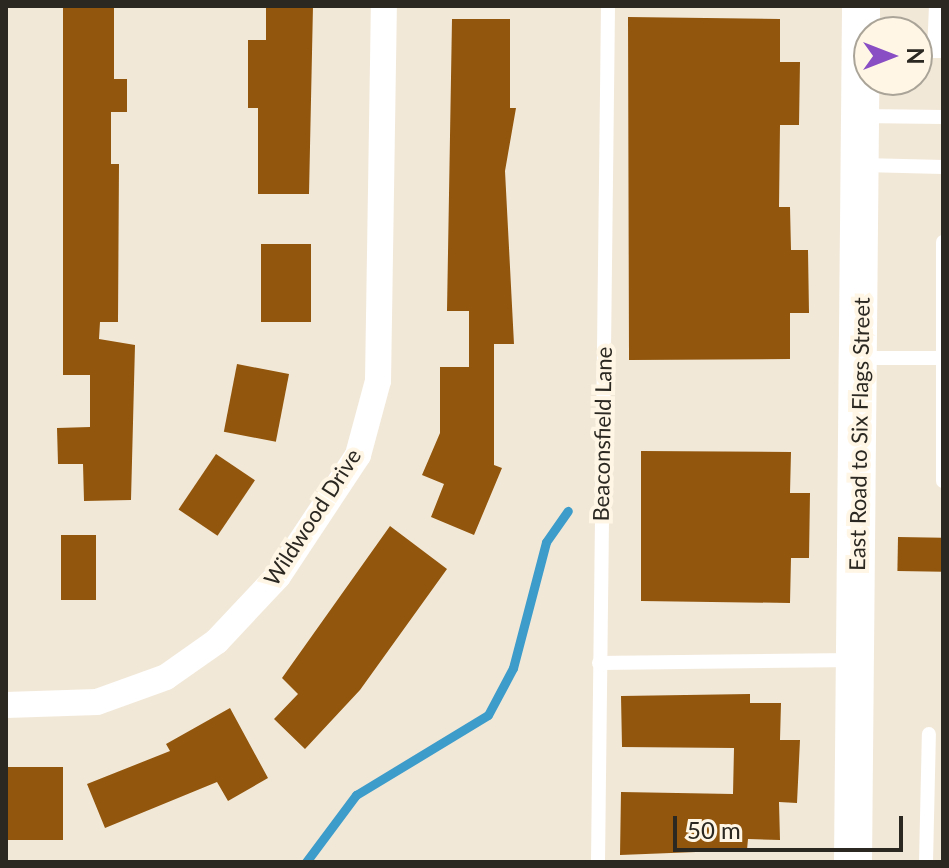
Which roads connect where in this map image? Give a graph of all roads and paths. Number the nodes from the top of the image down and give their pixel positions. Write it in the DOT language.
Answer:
graph roads {
  1 [pos="384,6"];
  2 [pos="608,6"];
  3 [pos="861,6"];
  4 [pos="936,6"];
  5 [pos="943,51"];
  6 [pos="862,116"];
  7 [pos="943,117"];
  8 [pos="863,165"];
  9 [pos="943,167"];
  10 [pos="943,242"];
  11 [pos="860,358"];
  12 [pos="940,358"];
  13 [pos="943,481"];
  14 [pos="855,660"];
  15 [pos="599,663"];
  16 [pos="6,705"];
  17 [pos="929,734"];
  18 [pos="598,862"];
  19 [pos="853,862"];
  20 [pos="926,862"];
  1 -- 16 [label="street, Wildwood Drive"];
  2 -- 15 [label="lane, Beaconsfield Lane"];
  3 -- 6 [label="street, East Road to Six Flags Street"];
  4 -- 5 [label="lane"];
  6 -- 7 [label="lane"];
  6 -- 8 [label="street, East Road to Six Flags Street"];
  8 -- 9 [label="lane"];
  8 -- 11 [label="street, East Road to Six Flags Street"];
  10 -- 12 [label="lane"];
  11 -- 12 [label="lane"];
  11 -- 14 [label="street, East Road to Six Flags Street"];
  12 -- 13 [label="lane"];
  14 -- 15 [label="lane"];
  14 -- 19 [label="street, East Road to Six Flags Street"];
  15 -- 18 [label="lane, Beaconsfield Lane"];
  17 -- 20 [label="lane"];
}
